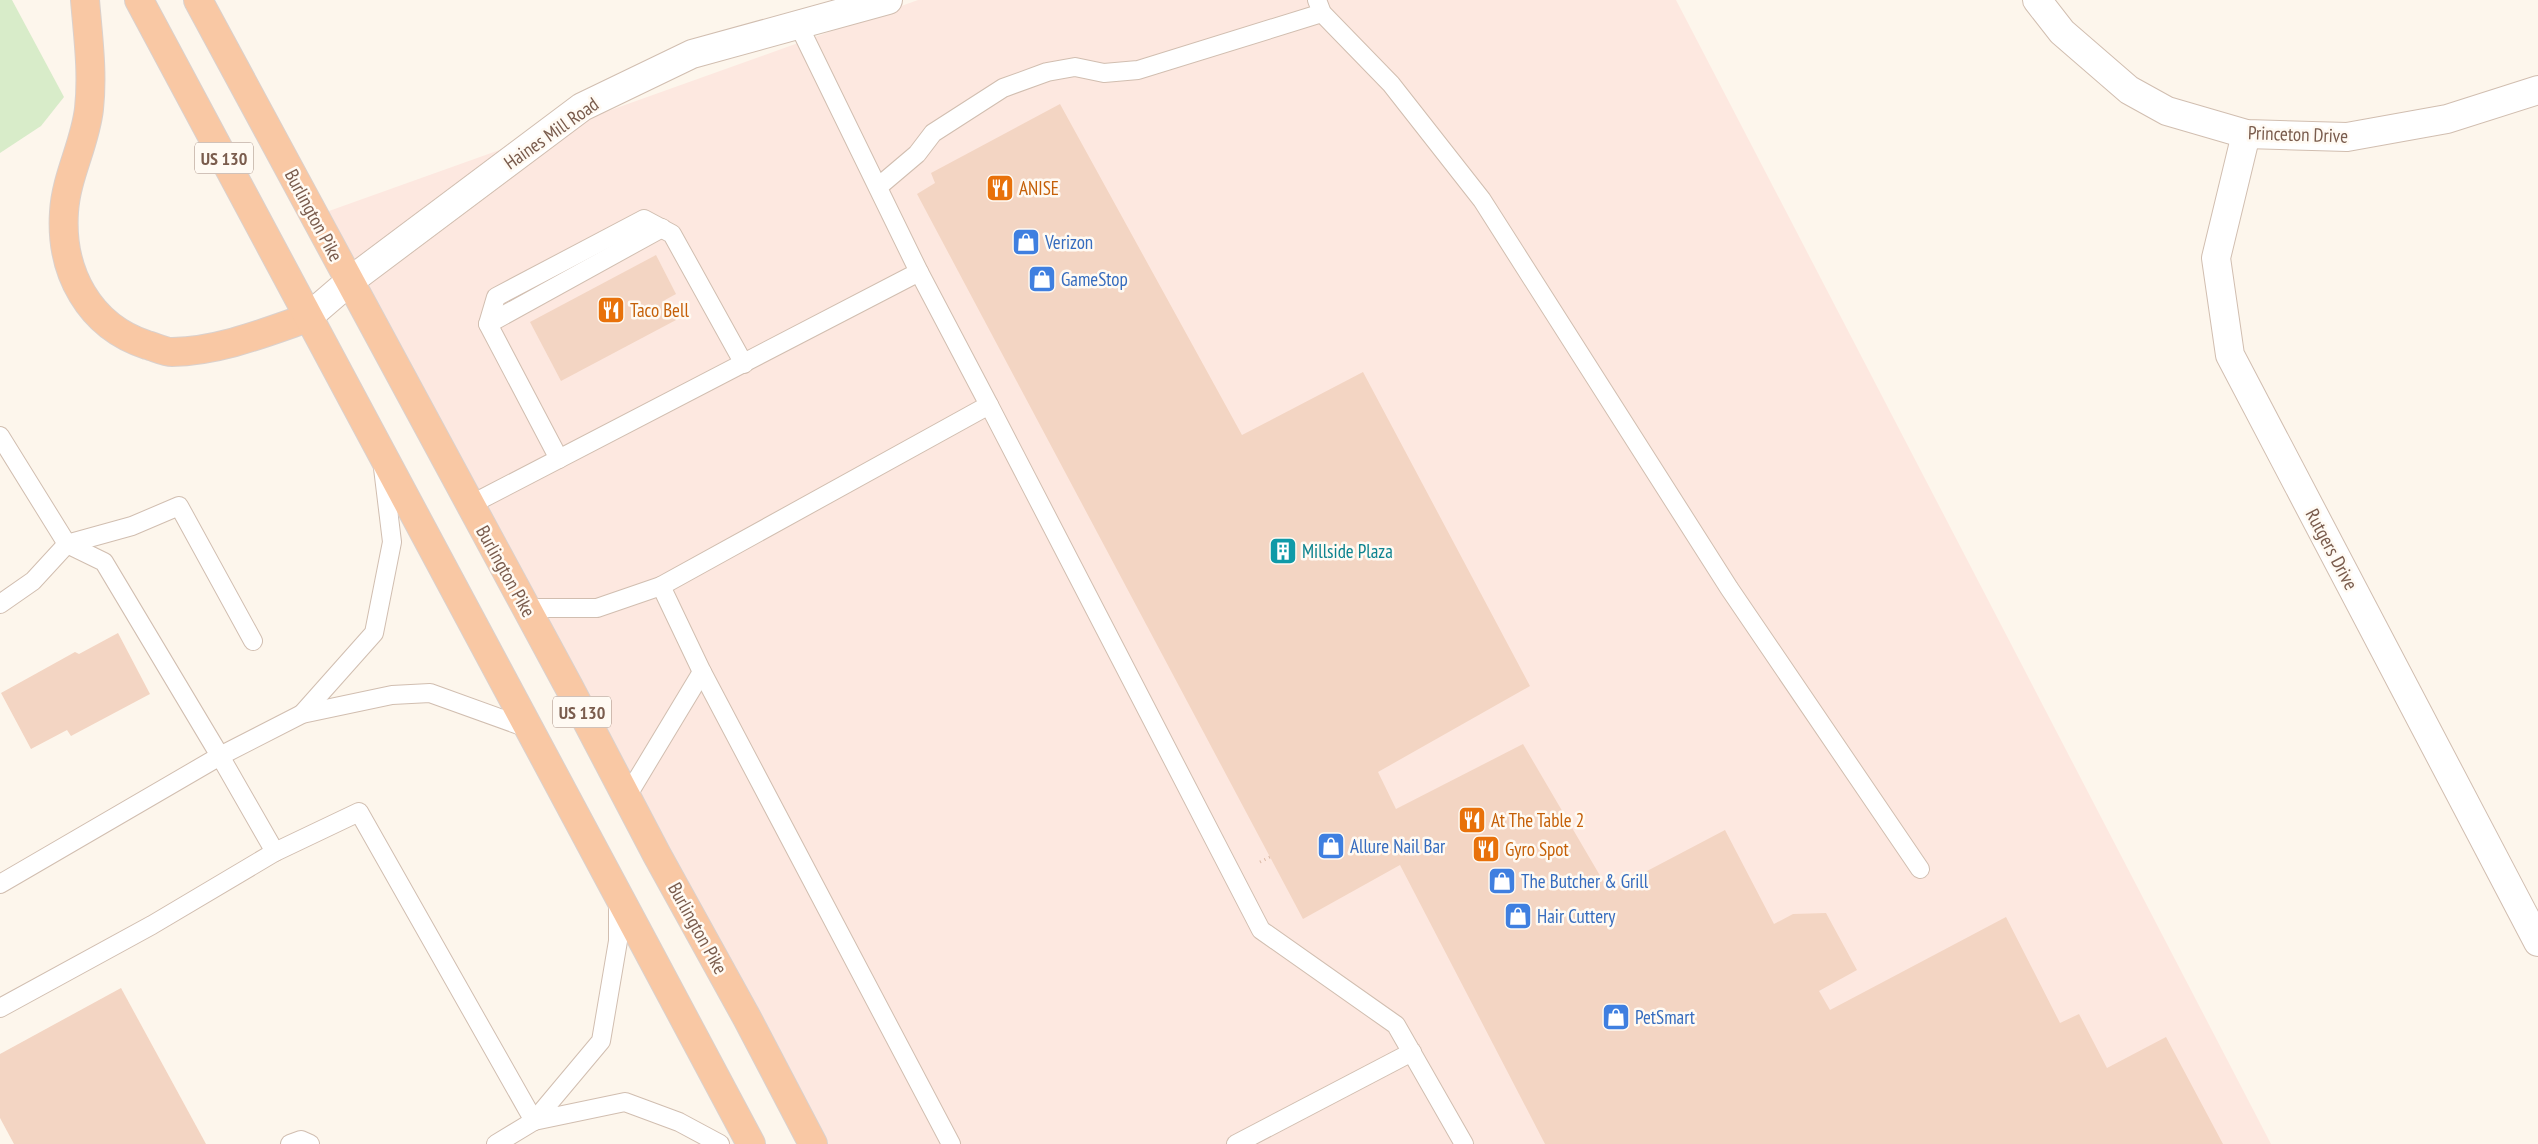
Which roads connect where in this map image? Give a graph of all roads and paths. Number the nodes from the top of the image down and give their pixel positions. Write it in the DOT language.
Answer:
graph roads {
  1 [pos="85,0"];
  2 [pos="139,0"];
  3 [pos="198,0"];
  4 [pos="888,0"];
  5 [pos="2037,0"];
  6 [pos="1320,7"];
  7 [pos="798,24"];
  8 [pos="2538,90"];
  9 [pos="2246,134"];
  10 [pos="878,188"];
  11 [pos="919,272"];
  12 [pos="350,280"];
  13 [pos="307,318"];
  14 [pos="744,364"];
  15 [pos="988,405"];
  16 [pos="0,436"];
  17 [pos="381,453"];
  18 [pos="559,459"];
  19 [pos="470,506"];
  20 [pos="67,544"];
  21 [pos="661,586"];
  22 [pos="0,604"];
  23 [pos="526,608"];
  24 [pos="253,641"];
  25 [pos="702,672"];
  26 [pos="302,714"];
  27 [pos="530,729"];
  28 [pos="220,756"];
  29 [pos="626,798"];
  30 [pos="275,852"];
  31 [pos="1920,869"];
  32 [pos="0,884"];
  33 [pos="618,896"];
  34 [pos="2538,942"];
  35 [pos="0,1008"];
  36 [pos="1412,1052"];
  37 [pos="534,1121"];
  38 [pos="290,1144"];
  39 [pos="310,1144"];
  40 [pos="496,1144"];
  41 [pos="720,1144"];
  42 [pos="751,1144"];
  43 [pos="813,1144"];
  44 [pos="951,1144"];
  45 [pos="1236,1144"];
  46 [pos="1464,1144"];
  1 -- 13 [label="highway"];
  2 -- 13 [label="highway, US 130"];
  3 -- 12 [label="highway, Burlington Pike / US 130"];
  4 -- 7 [label="street, Haines Mill Road"];
  5 -- 9 [label="street, Princeton Drive"];
  6 -- 10 [label="lane"];
  6 -- 31 [label="lane"];
  7 -- 10 [label="lane"];
  7 -- 12 [label="street, Haines Mill Road"];
  8 -- 9 [label="street, Princeton Drive"];
  9 -- 34 [label="street, Rutgers Drive"];
  10 -- 11 [label="lane"];
  11 -- 14 [label="lane"];
  11 -- 15 [label="lane"];
  12 -- 13 [label="street, Haines Mill Road"];
  12 -- 19 [label="highway, Burlington Pike / US 130"];
  13 -- 17 [label="highway, US 130"];
  14 -- 18 [label="lane"];
  14 -- 18 [label="lane"];
  15 -- 21 [label="lane"];
  15 -- 36 [label="lane"];
  16 -- 20 [label="lane"];
  17 -- 26 [label="lane"];
  17 -- 27 [label="highway, US 130"];
  18 -- 19 [label="lane"];
  19 -- 23 [label="highway, Burlington Pike / US 130"];
  20 -- 22 [label="lane"];
  20 -- 24 [label="lane"];
  20 -- 28 [label="lane"];
  21 -- 23 [label="lane"];
  21 -- 25 [label="lane"];
  23 -- 29 [label="highway, Burlington Pike / US 130"];
  25 -- 29 [label="lane"];
  25 -- 44 [label="lane"];
  26 -- 27 [label="lane"];
  26 -- 28 [label="lane"];
  27 -- 33 [label="highway, US 130"];
  28 -- 30 [label="lane"];
  28 -- 32 [label="lane"];
  29 -- 43 [label="highway, Burlington Pike / US 130"];
  30 -- 35 [label="lane"];
  30 -- 37 [label="lane"];
  33 -- 37 [label="lane"];
  33 -- 42 [label="highway, US 130"];
  36 -- 45 [label="lane"];
  36 -- 46 [label="lane"];
  37 -- 40 [label="lane"];
  37 -- 41 [label="lane"];
  38 -- 39 [label="lane"];
}
